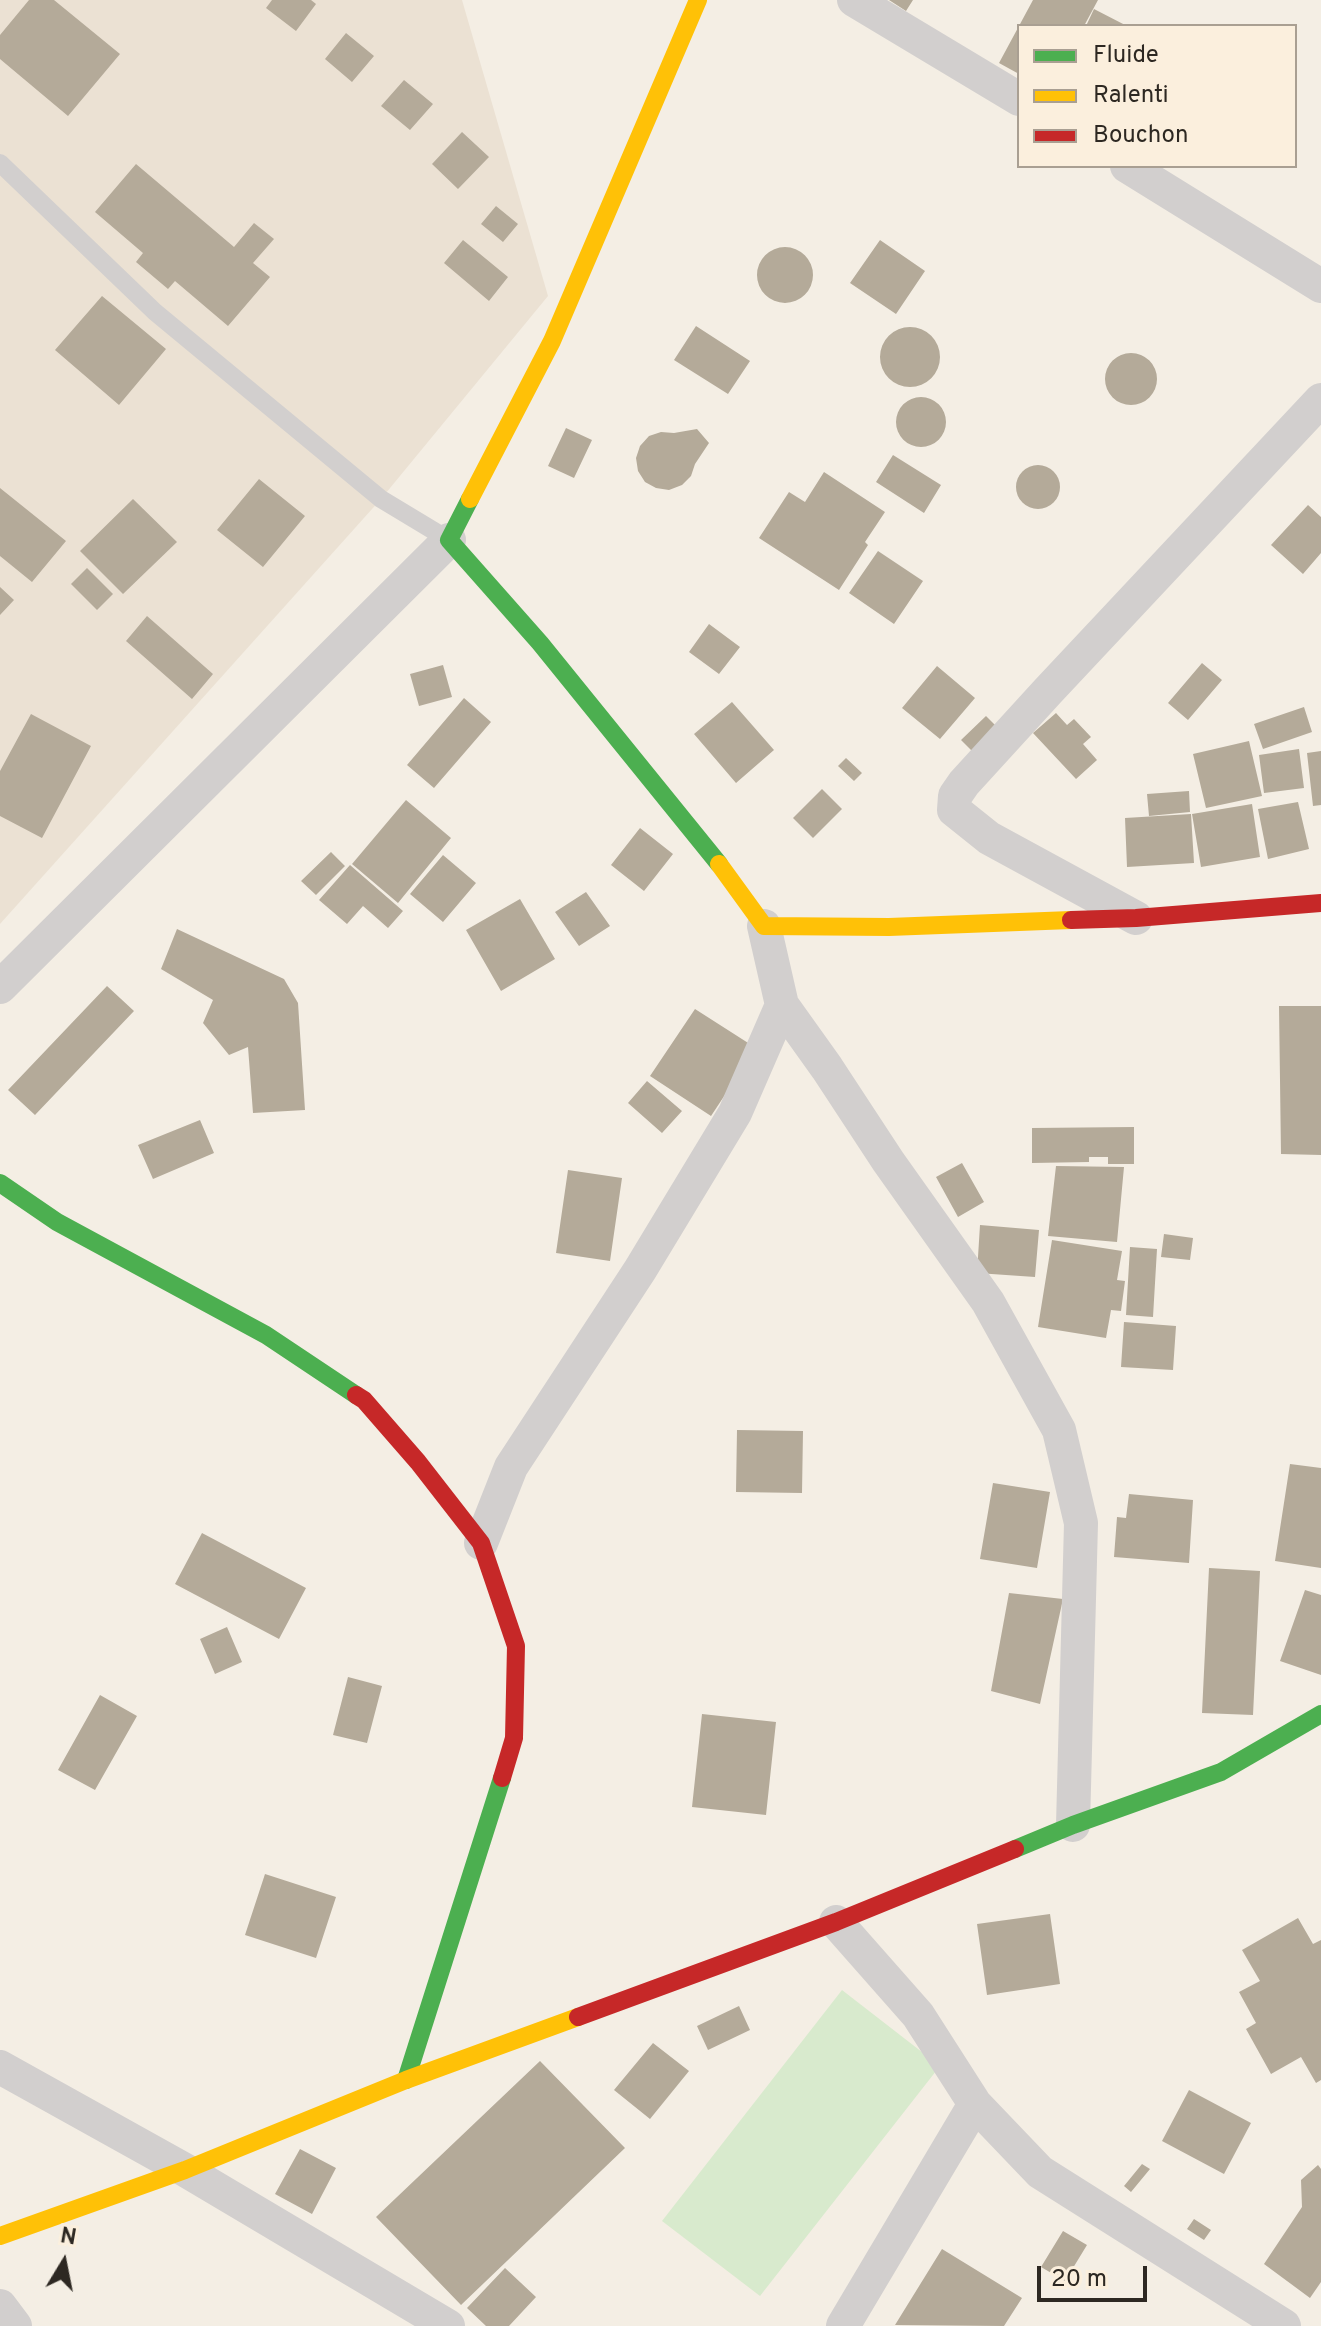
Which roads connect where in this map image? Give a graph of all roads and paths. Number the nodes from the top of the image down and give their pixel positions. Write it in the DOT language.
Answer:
graph roads {
  1 [pos="698,0"];
  2 [pos="854,0"];
  3 [pos="1017,98"];
  4 [pos="0,163"];
  5 [pos="1130,168"];
  6 [pos="1321,286"];
  7 [pos="1321,400"];
  8 [pos="449,540"];
  9 [pos="1321,903"];
  10 [pos="1136,918"];
  11 [pos="764,926"];
  12 [pos="0,987"];
  13 [pos="782,1005"];
  14 [pos="0,1183"];
  15 [pos="481,1543"];
  16 [pos="1321,1714"];
  17 [pos="1073,1825"];
  18 [pos="836,1922"];
  19 [pos="0,2067"];
  20 [pos="406,2080"];
  21 [pos="975,2104"];
  22 [pos="185,2170"];
  23 [pos="0,2236"];
  24 [pos="0,2306"];
  25 [pos="15,2326"];
  26 [pos="448,2326"];
  27 [pos="843,2326"];
  28 [pos="1284,2326"];
  1 -- 8 [label="street"];
  2 -- 3 [label="street"];
  4 -- 8 [label="lane"];
  5 -- 6 [label="street"];
  7 -- 10 [label="street"];
  8 -- 11 [label="street"];
  8 -- 12 [label="street"];
  9 -- 10 [label="street"];
  10 -- 11 [label="street"];
  11 -- 13 [label="street"];
  13 -- 15 [label="street"];
  13 -- 17 [label="street"];
  14 -- 15 [label="street"];
  15 -- 20 [label="street"];
  16 -- 17 [label="street"];
  17 -- 18 [label="street"];
  18 -- 20 [label="street"];
  18 -- 21 [label="street"];
  19 -- 22 [label="street"];
  20 -- 22 [label="street"];
  21 -- 27 [label="street"];
  21 -- 28 [label="street"];
  22 -- 23 [label="street"];
  22 -- 26 [label="street"];
  24 -- 25 [label="street"];
}
